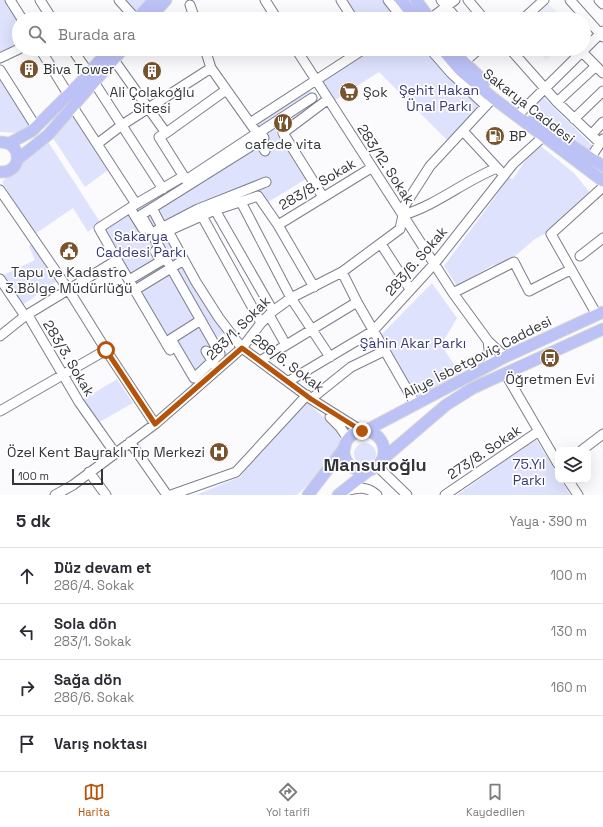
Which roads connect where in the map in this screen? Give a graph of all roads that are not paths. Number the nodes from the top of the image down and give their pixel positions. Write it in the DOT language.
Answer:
graph roads {
  1 [pos="10,0"];
  2 [pos="40,0"];
  3 [pos="119,0"];
  4 [pos="154,0"];
  5 [pos="166,0"];
  6 [pos="265,0"];
  7 [pos="341,0"];
  8 [pos="388,0"];
  9 [pos="401,0"];
  10 [pos="416,0"];
  11 [pos="456,0"];
  12 [pos="468,0"];
  13 [pos="570,0"];
  14 [pos="599,0"];
  15 [pos="539,2"];
  16 [pos="444,3"];
  17 [pos="190,4"];
  18 [pos="603,4"];
  19 [pos="18,12"];
  20 [pos="48,12"];
  21 [pos="130,12"];
  22 [pos="143,12"];
  23 [pos="155,12"];
  24 [pos="193,12"];
  25 [pos="273,12"];
  26 [pos="349,12"];
  27 [pos="398,12"];
  28 [pos="411,12"];
  29 [pos="425,12"];
  30 [pos="436,12"];
  31 [pos="451,12"];
  32 [pos="478,12"];
  33 [pos="530,12"];
  34 [pos="581,12"];
  35 [pos="591,22"];
  36 [pos="602,34"];
  37 [pos="591,44"];
  38 [pos="12,52"];
  39 [pos="44,56"];
  40 [pos="77,56"];
  41 [pos="110,56"];
  42 [pos="113,56"];
  43 [pos="207,56"];
  44 [pos="300,56"];
  45 [pos="354,56"];
  46 [pos="436,56"];
  47 [pos="448,56"];
  48 [pos="459,56"];
  49 [pos="471,56"];
  50 [pos="516,56"];
  51 [pos="578,56"];
  52 [pos="586,56"];
  53 [pos="0,58"];
  54 [pos="464,62"];
  55 [pos="596,66"];
  56 [pos="211,68"];
  57 [pos="0,70"];
  58 [pos="603,73"];
  59 [pos="92,78"];
  60 [pos="316,81"];
  61 [pos="545,89"];
  62 [pos="226,90"];
  63 [pos="603,91"];
  64 [pos="68,94"];
  65 [pos="312,98"];
  66 [pos="328,100"];
  67 [pos="489,102"];
  68 [pos="557,102"];
  69 [pos="73,107"];
  70 [pos="150,109"];
  71 [pos="521,112"];
  72 [pos="574,119"];
  73 [pos="603,122"];
  74 [pos="250,123"];
  75 [pos="122,125"];
  76 [pos="36,127"];
  77 [pos="463,131"];
  78 [pos="166,132"];
  79 [pos="592,134"];
  80 [pos="544,136"];
  81 [pos="259,141"];
  82 [pos="602,141"];
  83 [pos="5,143"];
  84 [pos="97,144"];
  85 [pos="265,151"];
  86 [pos="591,157"];
  87 [pos="18,159"];
  88 [pos="603,166"];
  89 [pos="371,168"];
  90 [pos="498,168"];
  91 [pos="3,172"];
  92 [pos="505,175"];
  93 [pos="184,176"];
  94 [pos="0,181"];
  95 [pos="266,182"];
  96 [pos="603,182"];
  97 [pos="603,187"];
  98 [pos="163,189"];
  99 [pos="0,190"];
  100 [pos="324,197"];
  101 [pos="241,202"];
  102 [pos="133,206"];
  103 [pos="152,208"];
  104 [pos="215,210"];
  105 [pos="403,215"];
  106 [pos="202,216"];
  107 [pos="278,225"];
  108 [pos="165,229"];
  109 [pos="152,233"];
  110 [pos="603,238"];
  111 [pos="381,244"];
  112 [pos="580,256"];
  113 [pos="117,260"];
  114 [pos="184,260"];
  115 [pos="434,263"];
  116 [pos="171,268"];
  117 [pos="570,270"];
  118 [pos="342,272"];
  119 [pos="129,280"];
  120 [pos="2,285"];
  121 [pos="314,287"];
  122 [pos="68,289"];
  123 [pos="410,289"];
  124 [pos="135,290"];
  125 [pos="453,293"];
  126 [pos="291,298"];
  127 [pos="357,302"];
  128 [pos="271,313"];
  129 [pos="600,313"];
  130 [pos="25,316"];
  131 [pos="201,320"];
  132 [pos="261,323"];
  133 [pos="224,324"];
  134 [pos="312,329"];
  135 [pos="603,329"];
  136 [pos="373,331"];
  137 [pos="0,336"];
  138 [pos="207,336"];
  139 [pos="488,341"];
  140 [pos="286,345"];
  141 [pos="242,348"];
  142 [pos="106,350"];
  143 [pos="206,351"];
  144 [pos="384,351"];
  145 [pos="330,357"];
  146 [pos="505,358"];
  147 [pos="184,360"];
  148 [pos="260,361"];
  149 [pos="215,365"];
  150 [pos="487,367"];
  151 [pos="505,373"];
  152 [pos="63,376"];
  153 [pos="289,381"];
  154 [pos="194,390"];
  155 [pos="309,397"];
  156 [pos="416,405"];
  157 [pos="0,411"];
  158 [pos="155,424"];
  159 [pos="364,431"];
  160 [pos="539,431"];
  161 [pos="603,434"];
  162 [pos="130,442"];
  163 [pos="346,443"];
  164 [pos="586,447"];
  165 [pos="115,453"];
  166 [pos="555,459"];
  167 [pos="381,462"];
  168 [pos="89,472"];
  169 [pos="367,472"];
  170 [pos="570,483"];
  171 [pos="372,493"];
  172 [pos="340,494"];
  173 [pos="55,495"];
  174 [pos="106,495"];
  175 [pos="167,495"];
  176 [pos="171,495"];
  177 [pos="308,495"];
  178 [pos="407,495"];
  179 [pos="445,495"];
  180 [pos="578,495"];
  1 -- 19 [label="street"];
  2 -- 20 [label="street"];
  3 -- 21 [label="street"];
  4 -- 22 [label="main road"];
  5 -- 23 [label="main road"];
  6 -- 25 [label="street"];
  7 -- 26 [label="street"];
  8 -- 27 [label="street"];
  9 -- 28 [label="main road"];
  10 -- 29 [label="main road"];
  11 -- 16 [label="street"];
  12 -- 32 [label="street"];
  13 -- 34 [label="street"];
  14 -- 18 [label="street"];
  15 -- 33 [label="street"];
  16 -- 30 [label="street"];
  16 -- 31 [label="street"];
  17 -- 24 [label="street"];
  35 -- 36 [label="street"];
  36 -- 37 [label="street"];
  38 -- 53 [label="street"];
  39 -- 64 [label="street"];
  40 -- 59 [label="street"];
  41 -- 59 [label="main road"];
  42 -- 70 [label="street"];
  43 -- 56 [label="street"];
  44 -- 60 [label="street, 283/12. Sokak"];
  45 -- 60 [label="street"];
  46 -- 67 [label="street"];
  47 -- 67 [label="main road, Sakarya Caddesi"];
  48 -- 54 [label="main road, Sakarya Caddesi"];
  49 -- 54 [label="street"];
  50 -- 61 [label="street"];
  51 -- 61 [label="street"];
  52 -- 55 [label="street"];
  54 -- 71 [label="main road, Sakarya Caddesi"];
  55 -- 58 [label="street"];
  55 -- 68 [label="street"];
  56 -- 62 [label="street"];
  56 -- 70 [label="street"];
  57 -- 76 [label="street"];
  59 -- 64 [label="main road"];
  59 -- 69 [label="main road"];
  59 -- 75 [label="street"];
  60 -- 66 [label="street, 283/12. Sokak"];
  60 -- 74 [label="street"];
  61 -- 68 [label="street"];
  61 -- 71 [label="street"];
  62 -- 74 [label="street"];
  62 -- 78 [label="street"];
  63 -- 72 [label="street"];
  64 -- 76 [label="main road"];
  65 -- 81 [label="street"];
  66 -- 89 [label="street, 283/12. Sokak"];
  66 -- 100 [label="street"];
  67 -- 77 [label="street, 283/1. Sokak"];
  67 -- 80 [label="main road, Sakarya Caddesi"];
  68 -- 72 [label="street"];
  69 -- 84 [label="street"];
  69 -- 87 [label="main road"];
  70 -- 75 [label="street"];
  70 -- 78 [label="street"];
  71 -- 86 [label="main road, Sakarya Caddesi"];
  72 -- 79 [label="street"];
  73 -- 79 [label="street"];
  74 -- 93 [label="street"];
  75 -- 84 [label="street"];
  75 -- 98 [label="street"];
  76 -- 83 [label="main road"];
  77 -- 90 [label="street"];
  77 -- 105 [label="street, 283/1. Sokak"];
  78 -- 93 [label="street"];
  79 -- 82 [label="street"];
  80 -- 92 [label="street, 283/6. Sokak"];
  80 -- 96 [label="main road, Sakarya Caddesi"];
  81 -- 85 [label="street"];
  81 -- 103 [label="street"];
  82 -- 86 [label="street"];
  83 -- 87 [label="main road"];
  84 -- 102 [label="street"];
  86 -- 88 [label="main road, Sakarya Caddesi"];
  87 -- 91 [label="main road"];
  89 -- 100 [label="street, 283/8. Sokak"];
  89 -- 105 [label="street, 283/12. Sokak"];
  90 -- 92 [label="street"];
  90 -- 105 [label="street"];
  91 -- 94 [label="main road"];
  92 -- 115 [label="street, 283/6. Sokak"];
  93 -- 98 [label="street"];
  95 -- 108 [label="street"];
  97 -- 117 [label="street"];
  98 -- 102 [label="street"];
  99 -- 122 [label="street"];
  100 -- 107 [label="street, 283/8. Sokak"];
  101 -- 104 [label="street"];
  101 -- 107 [label="street"];
  101 -- 126 [label="street"];
  102 -- 113 [label="street"];
  102 -- 119 [label="street"];
  103 -- 108 [label="street, 286/6. Sokak"];
  103 -- 109 [label="street"];
  104 -- 106 [label="street"];
  104 -- 128 [label="street"];
  105 -- 111 [label="street, 283/1. Sokak"];
  105 -- 115 [label="street, 283/12. Sokak"];
  106 -- 108 [label="street"];
  106 -- 132 [label="street"];
  107 -- 121 [label="street, 283/8. Sokak"];
  108 -- 109 [label="street"];
  108 -- 114 [label="street, 286/6. Sokak"];
  109 -- 116 [label="street"];
  110 -- 112 [label="street"];
  111 -- 118 [label="street, 283/1. Sokak"];
  111 -- 123 [label="street"];
  113 -- 119 [label="street"];
  113 -- 122 [label="street"];
  114 -- 116 [label="street"];
  114 -- 133 [label="street, 286/6. Sokak"];
  115 -- 123 [label="street, 283/6. Sokak"];
  115 -- 125 [label="street, 283/12. Sokak"];
  116 -- 124 [label="street"];
  116 -- 131 [label="street"];
  117 -- 125 [label="street"];
  117 -- 129 [label="street"];
  118 -- 121 [label="street, 283/1. Sokak"];
  118 -- 127 [label="street"];
  119 -- 124 [label="street"];
  120 -- 130 [label="street, 283/3. Sokak"];
  121 -- 126 [label="street, 283/1. Sokak"];
  122 -- 130 [label="street"];
  122 -- 142 [label="street"];
  123 -- 136 [label="street, 283/6. Sokak"];
  124 -- 147 [label="street"];
  125 -- 139 [label="street, 283/12. Sokak"];
  126 -- 128 [label="street, 283/1. Sokak"];
  126 -- 134 [label="street"];
  127 -- 134 [label="street"];
  127 -- 136 [label="street"];
  128 -- 132 [label="street, 283/1. Sokak"];
  128 -- 140 [label="street"];
  129 -- 146 [label="main road, Aliye İsbetgoviç Caddesi"];
  130 -- 137 [label="street"];
  130 -- 152 [label="street, 283/3. Sokak"];
  131 -- 138 [label="street"];
  131 -- 147 [label="street"];
  132 -- 141 [label="street, 283/1. Sokak"];
  133 -- 138 [label="street"];
  133 -- 141 [label="street, 286/6. Sokak"];
  134 -- 140 [label="street"];
  134 -- 145 [label="street"];
  135 -- 151 [label="main road, Aliye İsbetgoviç Caddesi"];
  136 -- 144 [label="street"];
  136 -- 145 [label="street, 283/6. Sokak"];
  138 -- 149 [label="street"];
  139 -- 146 [label="street, 283/12. Sokak"];
  139 -- 150 [label="street"];
  140 -- 148 [label="street"];
  141 -- 148 [label="street, 286/6. Sokak"];
  141 -- 149 [label="street, 283/1. Sokak"];
  142 -- 152 [label="street"];
  142 -- 158 [label="street"];
  143 -- 149 [label="street"];
  144 -- 155 [label="street"];
  144 -- 156 [label="street"];
  145 -- 153 [label="street, 283/6. Sokak"];
  146 -- 150 [label="main road, Aliye İsbetgoviç Caddesi"];
  147 -- 149 [label="street"];
  147 -- 154 [label="street"];
  148 -- 153 [label="street, 286/6. Sokak"];
  149 -- 154 [label="street, 283/1. Sokak"];
  150 -- 156 [label="main road, Aliye İsbetgoviç Caddesi"];
  151 -- 160 [label="street"];
  151 -- 167 [label="main road, Aliye İsbetgoviç Caddesi"];
  152 -- 157 [label="street"];
  152 -- 165 [label="street, 283/3. Sokak"];
  153 -- 155 [label="street, 286/6. Sokak"];
  154 -- 158 [label="street, 283/1. Sokak"];
  155 -- 159 [label="street, 286/6. Sokak"];
  155 -- 163 [label="street"];
  155 -- 176 [label="street"];
  156 -- 159 [label="main road, Aliye İsbetgoviç Caddesi"];
  158 -- 162 [label="street, 283/1. Sokak"];
  159 -- 163 [label="main road"];
  159 -- 167 [label="main road"];
  160 -- 166 [label="street"];
  160 -- 179 [label="street, 273/8. Sokak"];
  161 -- 164 [label="street"];
  162 -- 165 [label="street, 283/1. Sokak"];
  162 -- 175 [label="street"];
  163 -- 169 [label="main road"];
  163 -- 177 [label="main road"];
  165 -- 168 [label="street, 283/1. Sokak"];
  167 -- 169 [label="main road"];
  167 -- 178 [label="street"];
  168 -- 173 [label="street, 283/1. Sokak"];
  168 -- 174 [label="street"];
  169 -- 172 [label="main road"];
  170 -- 180 [label="street"];
  171 -- 172 [label="street"];
}
